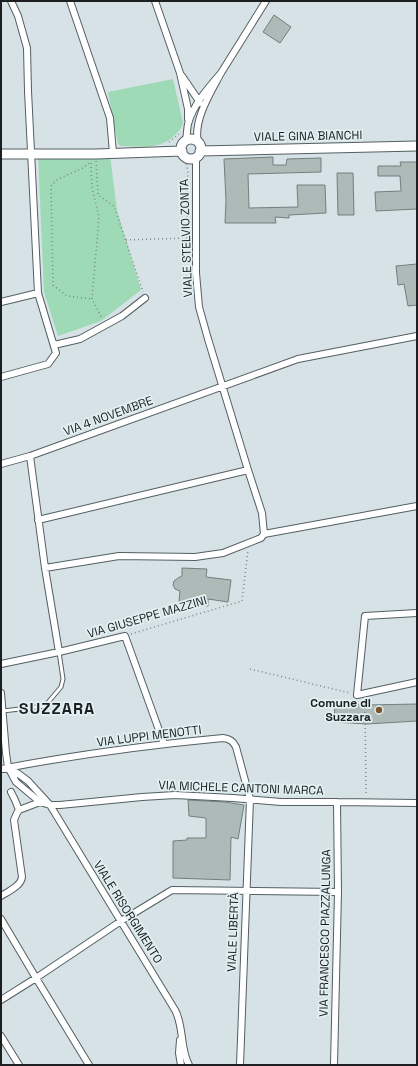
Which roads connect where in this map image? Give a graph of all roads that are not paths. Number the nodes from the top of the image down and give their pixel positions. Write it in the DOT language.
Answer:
graph roads {
  1 [pos="11,1"];
  2 [pos="70,1"];
  3 [pos="155,1"];
  4 [pos="266,1"];
  5 [pos="180,73"];
  6 [pos="221,73"];
  7 [pos="199,101"];
  8 [pos="199,121"];
  9 [pos="188,125"];
  10 [pos="186,140"];
  11 [pos="417,146"];
  12 [pos="198,150"];
  13 [pos="113,153"];
  14 [pos="1,154"];
  15 [pos="32,154"];
  16 [pos="183,154"];
  17 [pos="38,293"];
  18 [pos="145,298"];
  19 [pos="1,302"];
  20 [pos="417,336"];
  21 [pos="54,344"];
  22 [pos="1,377"];
  23 [pos="223,386"];
  24 [pos="30,456"];
  25 [pos="1,464"];
  26 [pos="248,470"];
  27 [pos="417,506"];
  28 [pos="38,520"];
  29 [pos="264,534"];
  30 [pos="45,568"];
  31 [pos="417,613"];
  32 [pos="59,652"];
  33 [pos="1,664"];
  34 [pos="417,682"];
  35 [pos="1,693"];
  36 [pos="3,711"];
  37 [pos="164,744"];
  38 [pos="8,767"];
  39 [pos="1,769"];
  40 [pos="11,792"];
  41 [pos="250,799"];
  42 [pos="40,802"];
  43 [pos="337,802"];
  44 [pos="417,803"];
  45 [pos="50,805"];
  46 [pos="19,810"];
  47 [pos="246,892"];
  48 [pos="338,892"];
  49 [pos="1,896"];
  50 [pos="1,919"];
  51 [pos="121,921"];
  52 [pos="36,978"];
  53 [pos="1,1000"];
  54 [pos="181,1032"];
  55 [pos="1,1036"];
  56 [pos="19,1065"];
  57 [pos="89,1065"];
  58 [pos="181,1065"];
  59 [pos="189,1065"];
  60 [pos="240,1065"];
  61 [pos="334,1065"];
  1 -- 15 [label="street"];
  2 -- 13 [label="street"];
  3 -- 5 [label="street"];
  4 -- 6 [label="street, VIALE STELVIO ZONTA"];
  5 -- 7 [label="street"];
  5 -- 9 [label="street"];
  6 -- 7 [label="street, VIALE STELVIO ZONTA"];
  6 -- 8 [label="street, VIALE STELVIO ZONTA"];
  7 -- 8 [label="street"];
  7 -- 9 [label="street, VIALE STELVIO ZONTA"];
  8 -- 12 [label="street, VIALE STELVIO ZONTA"];
  9 -- 10 [label="street, VIALE STELVIO ZONTA"];
  10 -- 12 [label="street"];
  10 -- 16 [label="street"];
  11 -- 12 [label="street, VIALE GINA BIANCHI"];
  12 -- 16 [label="street"];
  12 -- 23 [label="street, VIALE STELVIO ZONTA"];
  13 -- 15 [label="street"];
  13 -- 16 [label="street"];
  14 -- 15 [label="street"];
  15 -- 17 [label="street"];
  17 -- 19 [label="street"];
  17 -- 21 [label="street"];
  18 -- 21 [label="street"];
  20 -- 23 [label="street, VIA 4 NOVEMBRE"];
  21 -- 22 [label="street"];
  23 -- 24 [label="street, VIA 4 NOVEMBRE"];
  23 -- 26 [label="street, VIALE STELVIO ZONTA"];
  24 -- 25 [label="street, VIA 4 NOVEMBRE"];
  24 -- 28 [label="street"];
  26 -- 28 [label="street"];
  26 -- 29 [label="street, VIALE STELVIO ZONTA"];
  27 -- 29 [label="street"];
  28 -- 30 [label="street"];
  29 -- 30 [label="street"];
  30 -- 32 [label="street"];
  31 -- 34 [label="street"];
  32 -- 33 [label="street, VIA GIUSEPPE MAZZINI"];
  32 -- 36 [label="lane"];
  32 -- 37 [label="street, VIA GIUSEPPE MAZZINI"];
  35 -- 36 [label="street"];
  36 -- 38 [label="street"];
  37 -- 38 [label="street, VIA LUPPI MENOTTI"];
  37 -- 41 [label="street, VIA LUPPI MENOTTI"];
  38 -- 39 [label="street, VIA LUPPI MENOTTI"];
  38 -- 42 [label="street"];
  38 -- 45 [label="street, VIALE RISORGIMENTO"];
  40 -- 46 [label="street"];
  41 -- 43 [label="street, VIA MICHELE CANTONI MARCA"];
  41 -- 45 [label="street, VIA MICHELE CANTONI MARCA"];
  41 -- 47 [label="street, VIALE LIBERTÀ"];
  42 -- 45 [label="street, VIA MICHELE CANTONI MARCA"];
  42 -- 46 [label="street"];
  43 -- 44 [label="street, VIA MICHELE CANTONI MARCA"];
  43 -- 48 [label="street, VIA FRANCESCO PIAZZALUNGA"];
  45 -- 51 [label="street, VIALE RISORGIMENTO"];
  46 -- 49 [label="street"];
  47 -- 48 [label="street"];
  47 -- 51 [label="street"];
  47 -- 60 [label="street, VIALE LIBERTÀ"];
  48 -- 61 [label="street, VIA FRANCESCO PIAZZALUNGA"];
  50 -- 52 [label="street"];
  51 -- 52 [label="street"];
  51 -- 54 [label="street, VIALE RISORGIMENTO"];
  52 -- 53 [label="street"];
  52 -- 57 [label="street"];
  54 -- 58 [label="street"];
  54 -- 59 [label="street, VIALE RISORGIMENTO"];
  55 -- 56 [label="street"];
}
